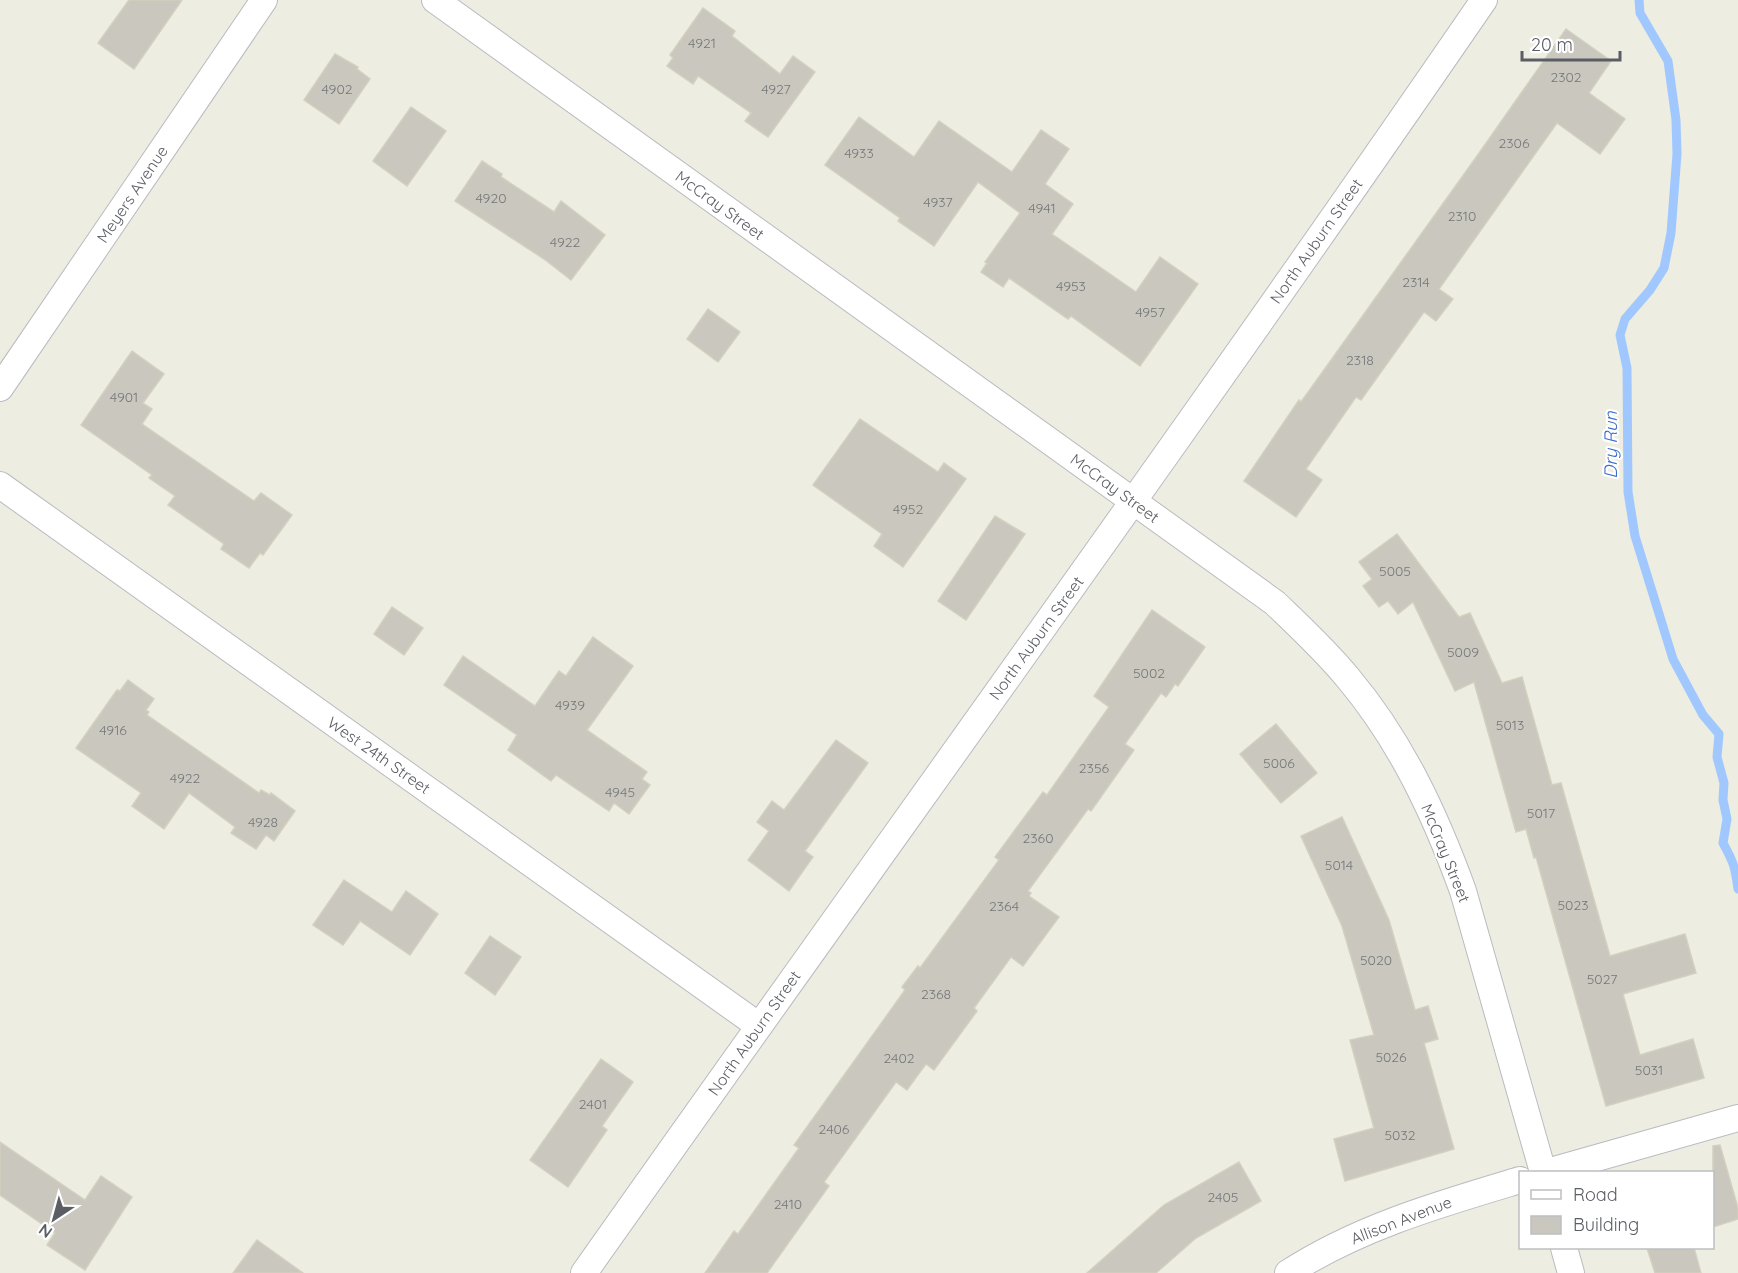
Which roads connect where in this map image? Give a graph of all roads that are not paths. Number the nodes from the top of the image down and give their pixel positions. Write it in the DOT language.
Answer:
graph roads {
  1 [pos="264,0"];
  2 [pos="435,0"];
  3 [pos="1484,0"];
  4 [pos="0,388"];
  5 [pos="0,485"];
  6 [pos="1134,502"];
  7 [pos="759,1026"];
  8 [pos="1738,1118"];
  9 [pos="1544,1171"];
  10 [pos="1552,1171"];
  11 [pos="1519,1181"];
  12 [pos="1564,1249"];
  13 [pos="584,1273"];
  14 [pos="1288,1273"];
  15 [pos="1571,1273"];
  1 -- 4 [label="street, Meyers Avenue"];
  2 -- 6 [label="street, McCray Street"];
  3 -- 6 [label="street, North Auburn Street"];
  5 -- 7 [label="street, West 24th Street"];
  6 -- 7 [label="street, North Auburn Street"];
  6 -- 9 [label="street, McCray Street"];
  7 -- 13 [label="street, North Auburn Street"];
  8 -- 10 [label="street"];
  11 -- 14 [label="street, Allison Avenue"];
  12 -- 15 [label="street"];
}
